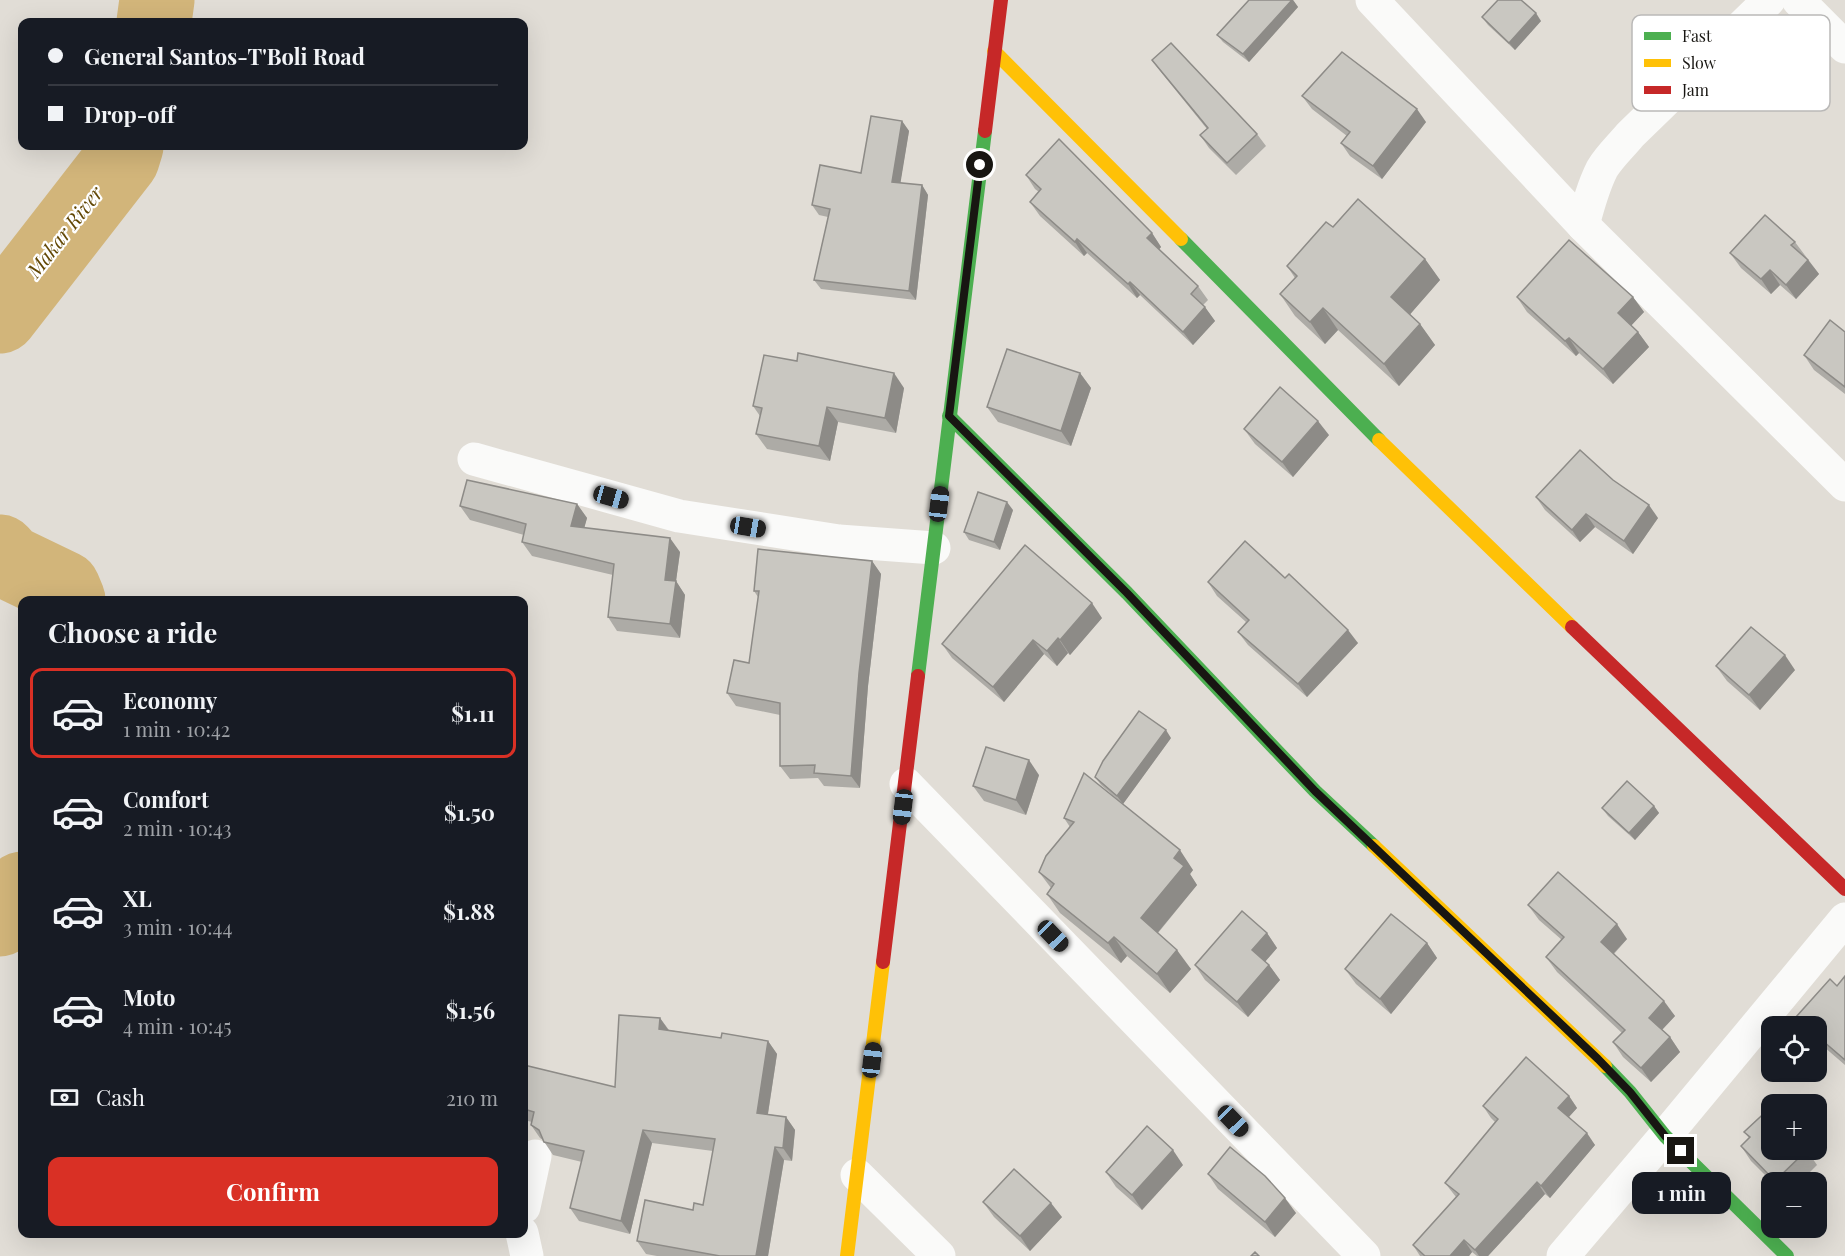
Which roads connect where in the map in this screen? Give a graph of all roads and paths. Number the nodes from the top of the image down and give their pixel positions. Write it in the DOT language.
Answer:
graph roads {
  1 [pos="1001,0"];
  2 [pos="1372,0"];
  3 [pos="1769,0"];
  4 [pos="1798,0"];
  5 [pos="1754,15"];
  6 [pos="1813,15"];
  7 [pos="1830,32"];
  8 [pos="1845,47"];
  9 [pos="994,51"];
  10 [pos="1655,111"];
  11 [pos="1583,225"];
  12 [pos="949,416"];
  13 [pos="474,459"];
  14 [pos="1845,485"];
  15 [pos="933,548"];
  16 [pos="906,784"];
  17 [pos="1845,889"];
  18 [pos="1845,919"];
  19 [pos="1665,1136"];
  20 [pos="535,1156"];
  21 [pos="857,1175"];
  22 [pos="528,1188"];
  23 [pos="523,1238"];
  24 [pos="527,1256"];
  25 [pos="847,1256"];
  26 [pos="939,1256"];
  27 [pos="1364,1256"];
  28 [pos="1563,1256"];
  29 [pos="1787,1256"];
  1 -- 9 [label="street"];
  2 -- 11 [label="street"];
  3 -- 5 [label="street"];
  4 -- 6 [label="street"];
  7 -- 8 [label="street"];
  9 -- 12 [label="street"];
  9 -- 17 [label="street"];
  10 -- 11 [label="street"];
  11 -- 14 [label="street"];
  12 -- 15 [label="street"];
  12 -- 19 [label="street"];
  13 -- 15 [label="street"];
  15 -- 16 [label="street"];
  16 -- 21 [label="street"];
  16 -- 27 [label="street"];
  18 -- 19 [label="street"];
  19 -- 28 [label="street"];
  19 -- 29 [label="street"];
  20 -- 22 [label="street"];
  21 -- 25 [label="street"];
  21 -- 26 [label="street"];
  23 -- 24 [label="street"];
}
